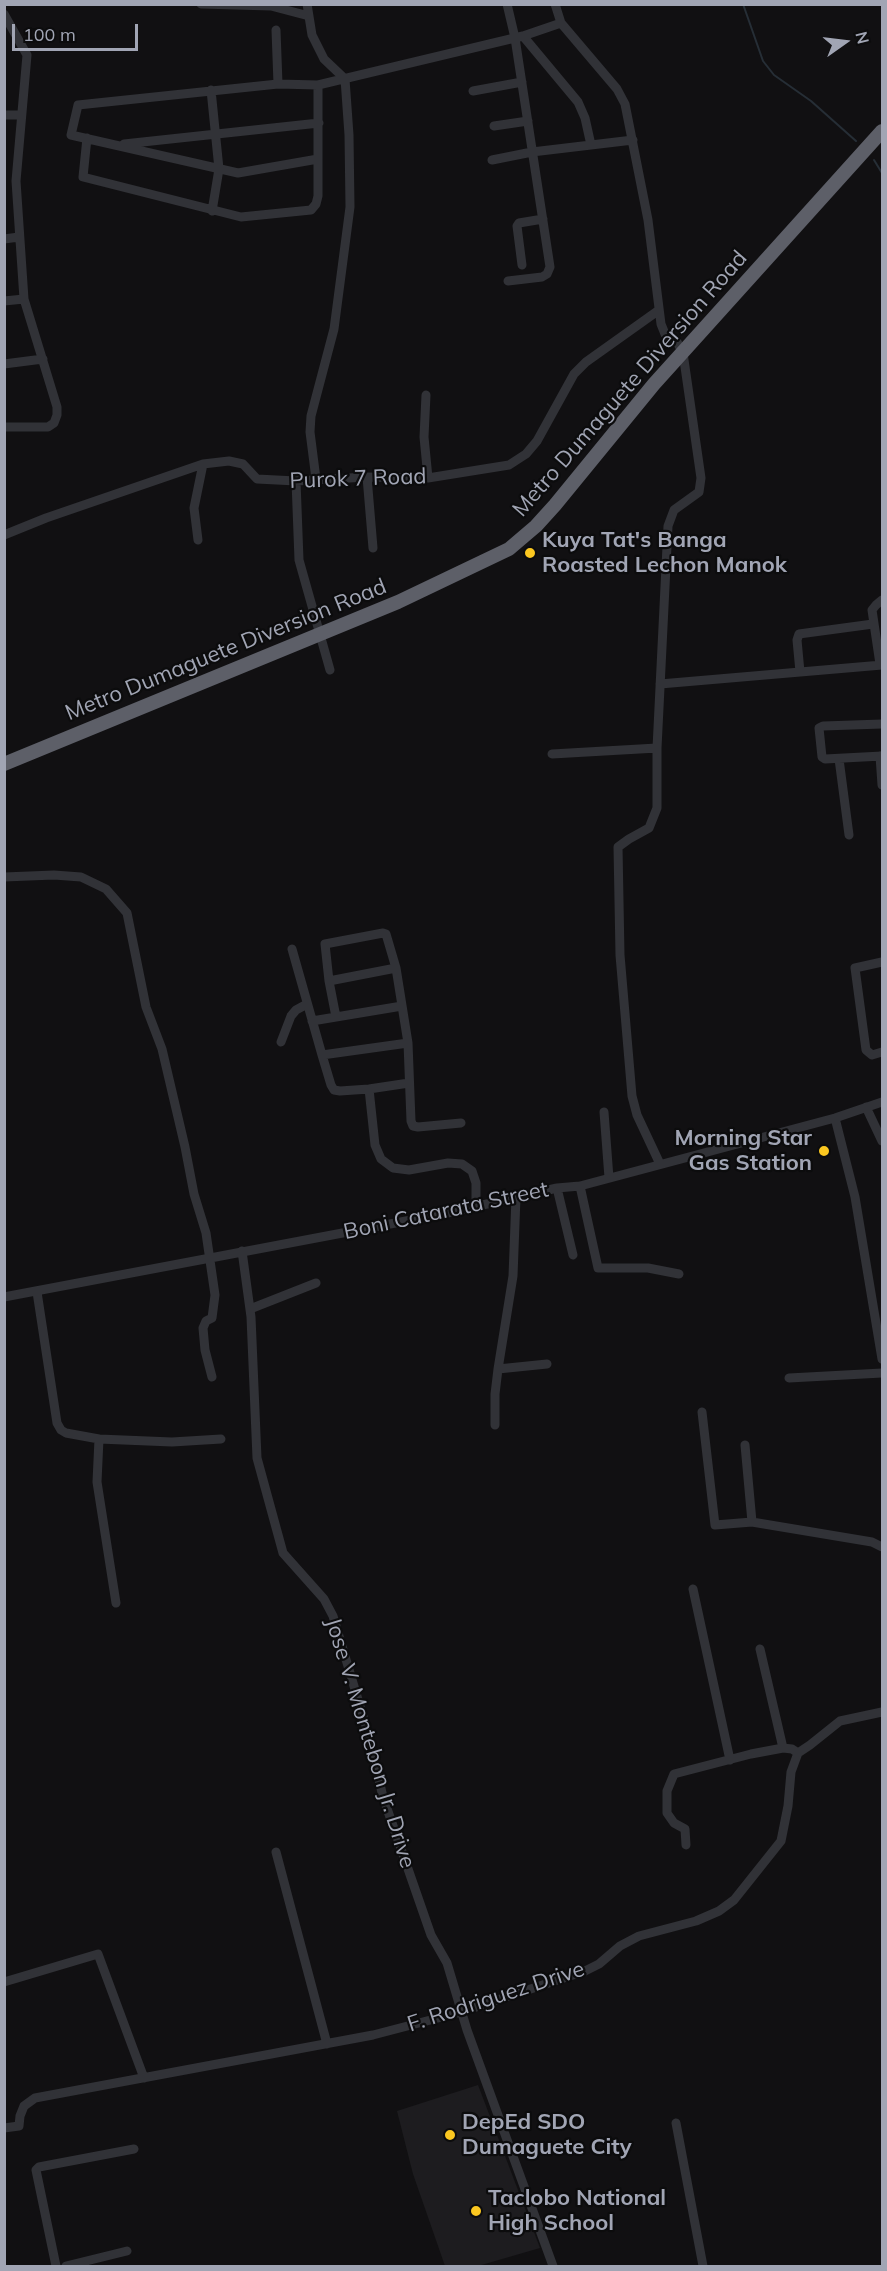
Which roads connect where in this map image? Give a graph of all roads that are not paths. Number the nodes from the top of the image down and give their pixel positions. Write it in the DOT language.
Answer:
graph roads {
  1 [pos="201,4"];
  2 [pos="307,4"];
  3 [pos="507,4"];
  4 [pos="555,4"];
  5 [pos="4,14"];
  6 [pos="309,16"];
  7 [pos="561,23"];
  8 [pos="276,30"];
  9 [pos="519,37"];
  10 [pos="345,79"];
  11 [pos="522,82"];
  12 [pos="278,84"];
  13 [pos="318,85"];
  14 [pos="211,90"];
  15 [pos="472,91"];
  16 [pos="4,115"];
  17 [pos="21,115"];
  18 [pos="528,121"];
  19 [pos="319,123"];
  20 [pos="494,126"];
  21 [pos="882,131"];
  22 [pos="216,134"];
  23 [pos="87,138"];
  24 [pos="633,141"];
  25 [pos="117,145"];
  26 [pos="591,145"];
  27 [pos="532,152"];
  28 [pos="318,159"];
  29 [pos="492,160"];
  30 [pos="219,169"];
  31 [pos="16,181"];
  32 [pos="4,182"];
  33 [pos="212,211"];
  34 [pos="543,219"];
  35 [pos="19,237"];
  36 [pos="4,239"];
  37 [pos="522,265"];
  38 [pos="508,280"];
  39 [pos="24,299"];
  40 [pos="4,301"];
  41 [pos="659,310"];
  42 [pos="683,353"];
  43 [pos="43,359"];
  44 [pos="4,363"];
  45 [pos="426,395"];
  46 [pos="4,427"];
  47 [pos="203,464"];
  48 [pos="367,477"];
  49 [pos="428,478"];
  50 [pos="316,479"];
  51 [pos="296,482"];
  52 [pos="4,535"];
  53 [pos="198,540"];
  54 [pos="373,548"];
  55 [pos="882,600"];
  56 [pos="873,624"];
  57 [pos="320,633"];
  58 [pos="881,664"];
  59 [pos="330,670"];
  60 [pos="801,672"];
  61 [pos="660,684"];
  62 [pos="882,724"];
  63 [pos="657,748"];
  64 [pos="552,754"];
  65 [pos="881,756"];
  66 [pos="840,759"];
  67 [pos="4,764"];
  68 [pos="882,785"];
  69 [pos="849,835"];
  70 [pos="4,877"];
  71 [pos="292,949"];
  72 [pos="882,962"];
  73 [pos="396,969"];
  74 [pos="329,981"];
  75 [pos="307,1004"];
  76 [pos="402,1006"];
  77 [pos="336,1017"];
  78 [pos="312,1021"];
  79 [pos="281,1042"];
  80 [pos="408,1043"];
  81 [pos="882,1052"];
  82 [pos="322,1055"];
  83 [pos="409,1083"];
  84 [pos="369,1089"];
  85 [pos="882,1102"];
  86 [pos="866,1107"];
  87 [pos="604,1112"];
  88 [pos="835,1118"];
  89 [pos="461,1123"];
  90 [pos="882,1141"];
  91 [pos="660,1164"];
  92 [pos="609,1178"];
  93 [pos="580,1186"];
  94 [pos="557,1188"];
  95 [pos="516,1197"];
  96 [pos="476,1206"];
  97 [pos="242,1251"];
  98 [pos="573,1255"];
  99 [pos="209,1258"];
  100 [pos="679,1274"];
  101 [pos="316,1282"];
  102 [pos="37,1292"];
  103 [pos="4,1297"];
  104 [pos="250,1308"];
  105 [pos="881,1340"];
  106 [pos="882,1359"];
  107 [pos="547,1364"];
  108 [pos="498,1369"];
  109 [pos="882,1373"];
  110 [pos="212,1377"];
  111 [pos="789,1378"];
  112 [pos="702,1412"];
  113 [pos="495,1425"];
  114 [pos="99,1439"];
  115 [pos="221,1439"];
  116 [pos="745,1445"];
  117 [pos="752,1522"];
  118 [pos="882,1546"];
  119 [pos="693,1589"];
  120 [pos="116,1603"];
  121 [pos="760,1649"];
  122 [pos="882,1712"];
  123 [pos="783,1748"];
  124 [pos="798,1753"];
  125 [pos="730,1760"];
  126 [pos="686,1845"];
  127 [pos="276,1852"];
  128 [pos="4,1982"];
  129 [pos="461,2012"];
  130 [pos="327,2044"];
  131 [pos="144,2078"];
  132 [pos="676,2123"];
  133 [pos="4,2128"];
  134 [pos="134,2149"];
  135 [pos="127,2251"];
  136 [pos="56,2266"];
  137 [pos="66,2266"];
  138 [pos="553,2266"];
  139 [pos="703,2266"];
  1 -- 6 [label="street"];
  2 -- 6 [label="street"];
  3 -- 9 [label="street"];
  4 -- 7 [label="street"];
  5 -- 17 [label="street"];
  6 -- 10 [label="street"];
  7 -- 9 [label="street"];
  7 -- 24 [label="street"];
  8 -- 12 [label="street"];
  9 -- 10 [label="street"];
  9 -- 11 [label="street"];
  9 -- 26 [label="street"];
  10 -- 13 [label="street"];
  10 -- 50 [label="street"];
  11 -- 15 [label="street"];
  11 -- 18 [label="street"];
  12 -- 13 [label="street"];
  12 -- 14 [label="street"];
  13 -- 19 [label="street"];
  14 -- 22 [label="street"];
  14 -- 23 [label="street"];
  16 -- 17 [label="street"];
  17 -- 31 [label="street"];
  18 -- 20 [label="street"];
  18 -- 27 [label="street"];
  19 -- 22 [label="street"];
  19 -- 28 [label="street"];
  21 -- 42 [label="highway, Metro Dumaguete Diversion Road"];
  22 -- 25 [label="street"];
  22 -- 30 [label="street"];
  23 -- 25 [label="street"];
  23 -- 33 [label="street"];
  24 -- 26 [label="street"];
  24 -- 41 [label="street"];
  25 -- 30 [label="street"];
  26 -- 27 [label="street"];
  27 -- 29 [label="street"];
  27 -- 34 [label="street"];
  28 -- 30 [label="street"];
  28 -- 33 [label="street"];
  30 -- 33 [label="street"];
  31 -- 32 [label="street"];
  31 -- 35 [label="street"];
  34 -- 37 [label="street"];
  34 -- 38 [label="street"];
  35 -- 36 [label="street"];
  35 -- 39 [label="street"];
  39 -- 40 [label="street"];
  39 -- 43 [label="street"];
  41 -- 42 [label="street"];
  41 -- 49 [label="street, Purok 7 Road"];
  42 -- 57 [label="highway, Metro Dumaguete Diversion Road"];
  42 -- 61 [label="street"];
  43 -- 44 [label="street"];
  43 -- 46 [label="street"];
  45 -- 49 [label="street"];
  47 -- 51 [label="street, Purok 7 Road"];
  47 -- 52 [label="street, Purok 7 Road"];
  47 -- 53 [label="street"];
  48 -- 49 [label="street, Purok 7 Road"];
  48 -- 50 [label="street, Purok 7 Road"];
  48 -- 54 [label="street"];
  50 -- 51 [label="street, Purok 7 Road"];
  51 -- 57 [label="street"];
  55 -- 56 [label="street"];
  56 -- 58 [label="street"];
  56 -- 60 [label="street"];
  57 -- 59 [label="street"];
  57 -- 67 [label="highway, Metro Dumaguete Diversion Road"];
  58 -- 60 [label="street"];
  60 -- 61 [label="street"];
  61 -- 63 [label="street"];
  62 -- 66 [label="street"];
  63 -- 64 [label="street"];
  63 -- 91 [label="street"];
  65 -- 66 [label="street"];
  65 -- 68 [label="street"];
  66 -- 69 [label="street"];
  70 -- 99 [label="street"];
  71 -- 75 [label="street"];
  72 -- 81 [label="street"];
  73 -- 74 [label="street"];
  73 -- 74 [label="street"];
  73 -- 76 [label="street"];
  74 -- 77 [label="street"];
  75 -- 78 [label="street"];
  75 -- 79 [label="street"];
  76 -- 77 [label="street"];
  76 -- 80 [label="street"];
  77 -- 78 [label="street"];
  78 -- 82 [label="street"];
  80 -- 82 [label="street"];
  80 -- 83 [label="street"];
  82 -- 84 [label="street"];
  83 -- 84 [label="street"];
  83 -- 89 [label="street"];
  84 -- 96 [label="street"];
  85 -- 86 [label="street, Boni Catarata Street"];
  86 -- 88 [label="street, Boni Catarata Street"];
  86 -- 90 [label="street"];
  87 -- 92 [label="street"];
  88 -- 91 [label="street, Boni Catarata Street"];
  88 -- 105 [label="street"];
  91 -- 92 [label="street, Boni Catarata Street"];
  92 -- 93 [label="street, Boni Catarata Street"];
  93 -- 94 [label="street, Boni Catarata Street"];
  93 -- 100 [label="street"];
  94 -- 95 [label="street, Boni Catarata Street"];
  94 -- 98 [label="street"];
  95 -- 96 [label="street, Boni Catarata Street"];
  95 -- 108 [label="street"];
  96 -- 97 [label="street, Boni Catarata Street"];
  97 -- 99 [label="street, Boni Catarata Street"];
  97 -- 104 [label="street, Jose V. Montebon Jr. Drive"];
  99 -- 102 [label="street, Boni Catarata Street"];
  99 -- 110 [label="street"];
  101 -- 104 [label="street"];
  102 -- 103 [label="street, Boni Catarata Street"];
  102 -- 114 [label="street"];
  104 -- 129 [label="street, Jose V. Montebon Jr. Drive"];
  105 -- 106 [label="street"];
  107 -- 108 [label="street"];
  108 -- 113 [label="street"];
  109 -- 111 [label="street"];
  112 -- 117 [label="street"];
  114 -- 115 [label="street"];
  114 -- 120 [label="street"];
  116 -- 117 [label="street"];
  117 -- 118 [label="street"];
  119 -- 125 [label="street"];
  121 -- 123 [label="street"];
  122 -- 124 [label="street"];
  123 -- 124 [label="street"];
  123 -- 125 [label="street"];
  124 -- 129 [label="street, F. Rodriguez Drive"];
  125 -- 126 [label="street"];
  127 -- 130 [label="street"];
  128 -- 131 [label="street"];
  129 -- 130 [label="street, F. Rodriguez Drive"];
  129 -- 138 [label="street, Jose V. Montebon Jr. Drive"];
  130 -- 131 [label="street, F. Rodriguez Drive"];
  131 -- 133 [label="street, F. Rodriguez Drive"];
  132 -- 139 [label="street"];
  134 -- 136 [label="street"];
  135 -- 137 [label="street"];
}
